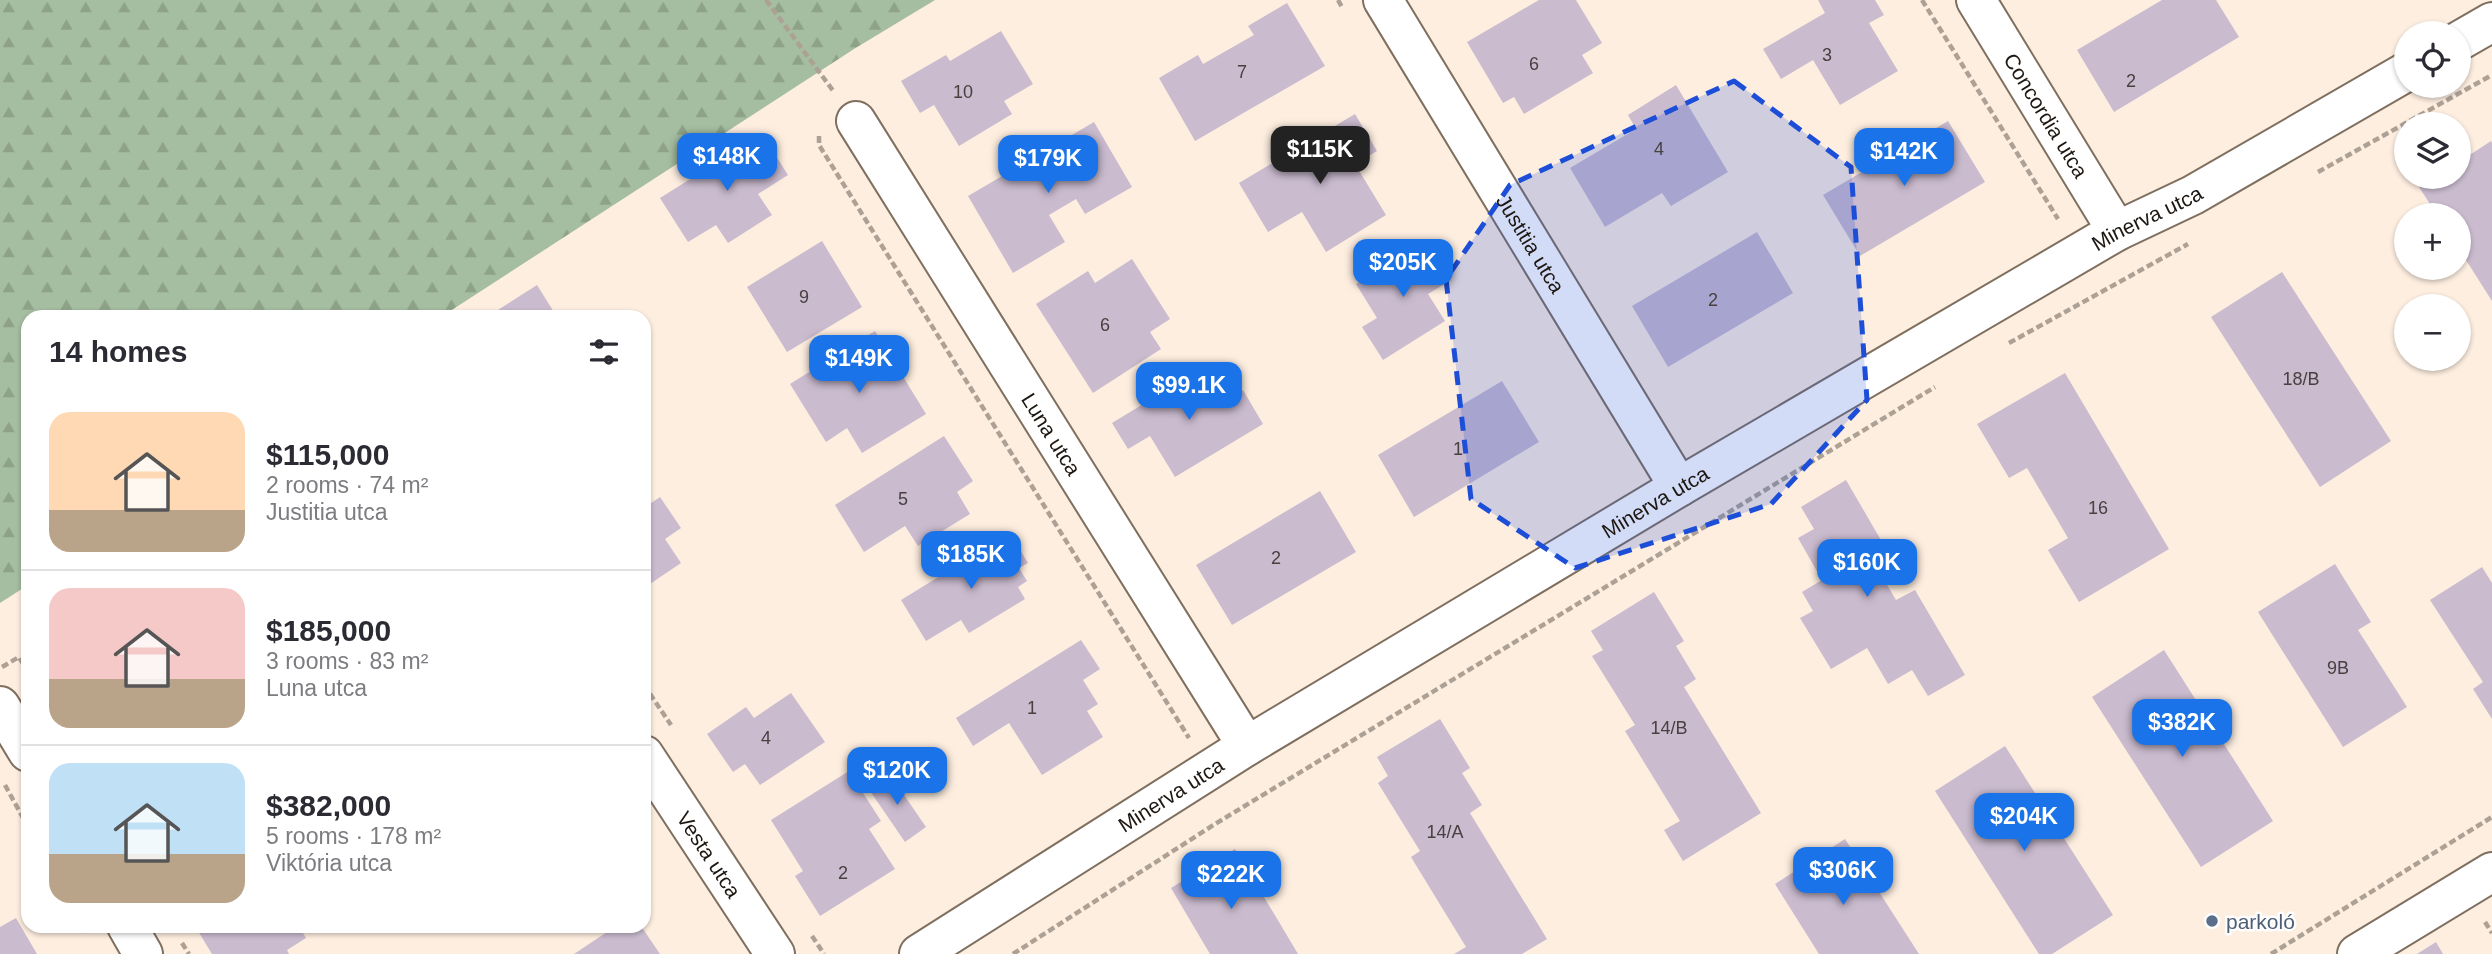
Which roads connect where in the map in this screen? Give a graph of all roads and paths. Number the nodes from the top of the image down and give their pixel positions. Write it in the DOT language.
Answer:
graph roads {
  1 [pos="766,0"];
  2 [pos="1383,0"];
  3 [pos="1922,0"];
  4 [pos="1976,0"];
  5 [pos="2492,22"];
  6 [pos="2471,34"];
  7 [pos="811,61"];
  8 [pos="2492,75"];
  9 [pos="2394,79"];
  10 [pos="856,121"];
  11 [pos="819,145"];
  12 [pos="2310,177"];
  13 [pos="2117,231"];
  14 [pos="2189,244"];
  15 [pos="2079,253"];
  16 [pos="2009,344"];
  17 [pos="1939,384"];
  18 [pos="1679,486"];
  19 [pos="21,661"];
  20 [pos="0,669"];
  21 [pos="0,706"];
  22 [pos="21,740"];
  23 [pos="1247,746"];
  24 [pos="651,766"];
  25 [pos="1209,770"];
  26 [pos="0,776"];
  27 [pos="21,814"];
  28 [pos="2492,817"];
  29 [pos="2492,872"];
  30 [pos="131,933"];
  31 [pos="143,954"];
  32 [pos="775,954"];
  33 [pos="919,954"];
  34 [pos="1013,954"];
  35 [pos="2272,954"];
  36 [pos="2357,954"];
  1 -- 7 [label="path"];
  2 -- 18 [label="street, Justitia utca"];
  3 -- 15 [label="path"];
  4 -- 13 [label="street, Concordia utca"];
  5 -- 6 [label="street"];
  8 -- 12 [label="path"];
  9 -- 13 [label="street, Minerva utca"];
  10 -- 23 [label="street, Luna utca"];
  11 -- 25 [label="path"];
  13 -- 15 [label="street, Minerva utca"];
  14 -- 16 [label="path"];
  15 -- 18 [label="street, Minerva utca"];
  17 -- 34 [label="path"];
  18 -- 23 [label="street, Minerva utca"];
  19 -- 20 [label="path"];
  21 -- 22 [label="street"];
  23 -- 25 [label="street, Minerva utca"];
  24 -- 32 [label="street, Vesta utca"];
  25 -- 33 [label="street, Minerva utca"];
  26 -- 27 [label="path"];
  28 -- 35 [label="path"];
  29 -- 36 [label="street"];
  30 -- 31 [label="street"];
}
